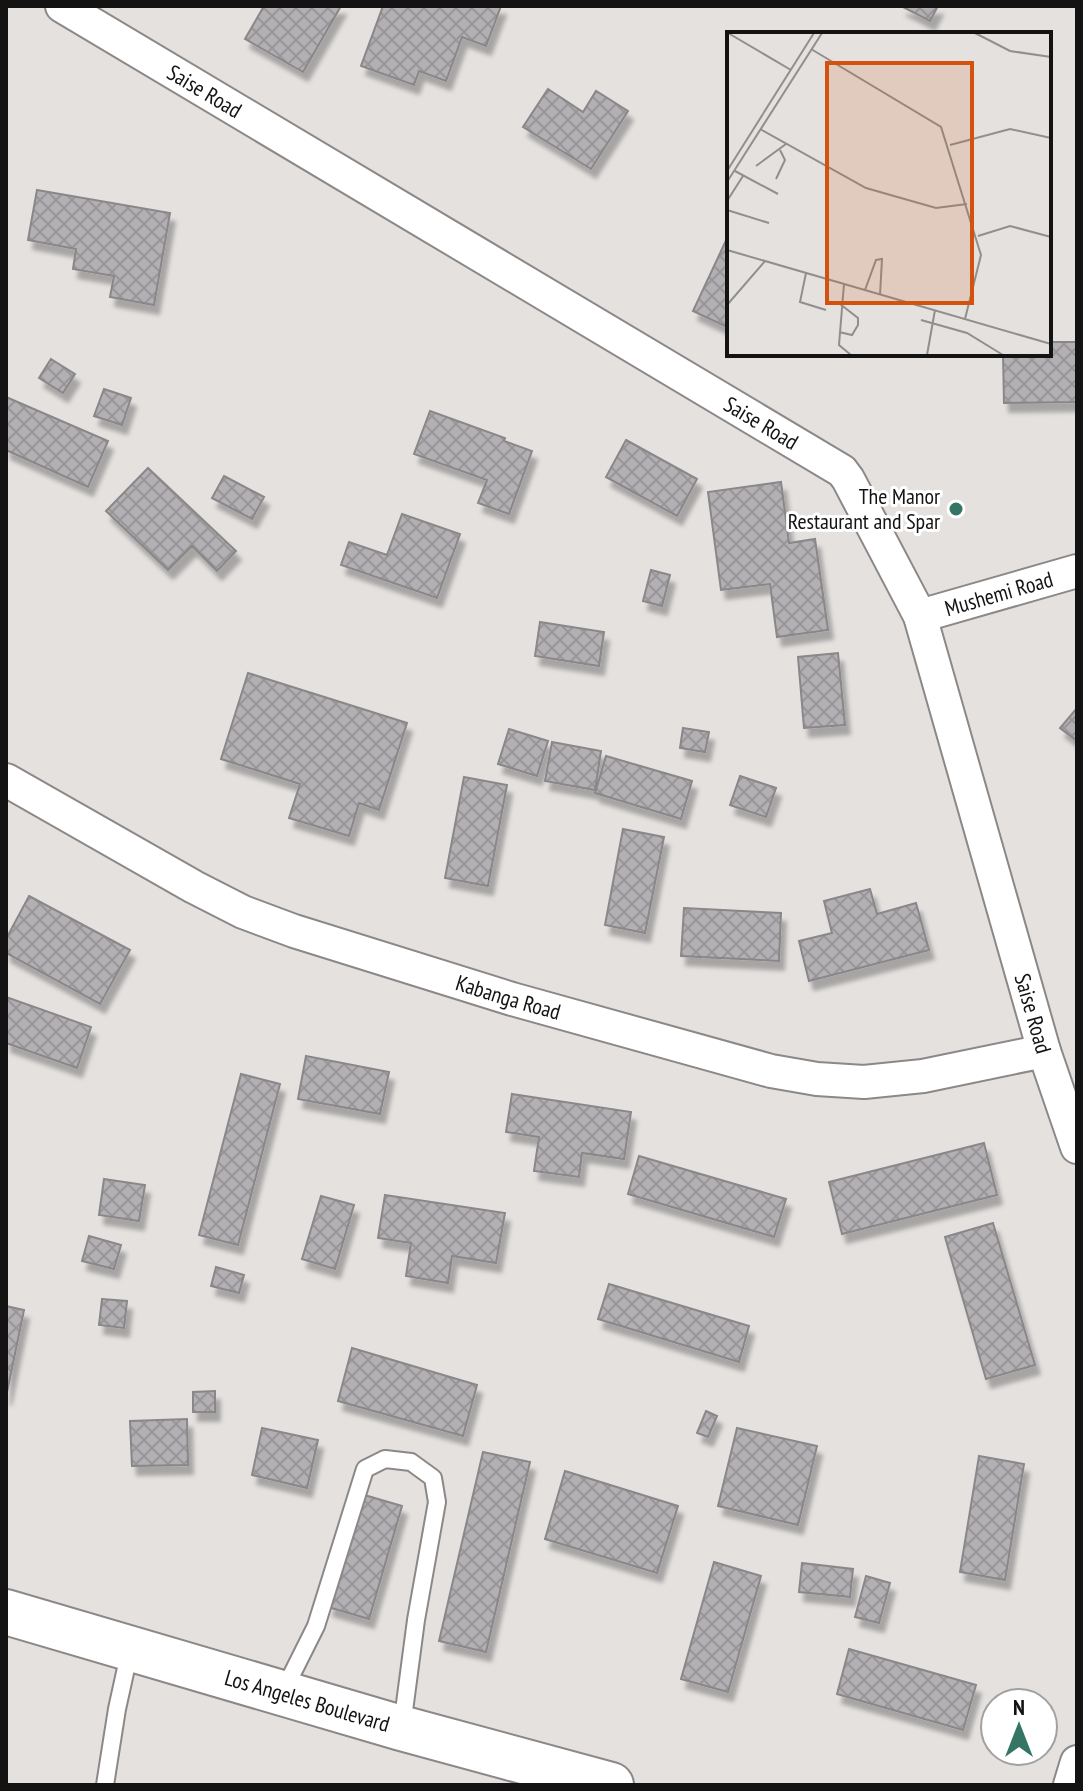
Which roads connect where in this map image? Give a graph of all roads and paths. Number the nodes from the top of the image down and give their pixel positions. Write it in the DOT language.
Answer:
graph roads {
  1 [pos="62,6"];
  2 [pos="1077,571"];
  3 [pos="920,616"];
  4 [pos="6,780"];
  5 [pos="1044,1051"];
  6 [pos="1077,1147"];
  7 [pos="6,1612"];
  8 [pos="130,1648"];
  9 [pos="283,1693"];
  10 [pos="401,1728"];
  11 [pos="1077,1762"];
  12 [pos="105,1785"];
  13 [pos="611,1785"];
  14 [pos="1070,1785"];
  1 -- 3 [label="street, Saise Road"];
  2 -- 3 [label="street, Mushemi Road"];
  3 -- 5 [label="street, Saise Road"];
  4 -- 5 [label="street, Kabanga Road"];
  5 -- 6 [label="street, Saise Road"];
  7 -- 8 [label="main road, Los Angeles Boulevard"];
  8 -- 9 [label="main road, Los Angeles Boulevard"];
  8 -- 12 [label="lane"];
  9 -- 10 [label="main road, Los Angeles Boulevard"];
  9 -- 10 [label="lane"];
  10 -- 13 [label="main road, Los Angeles Boulevard"];
  11 -- 14 [label="street"];
}
